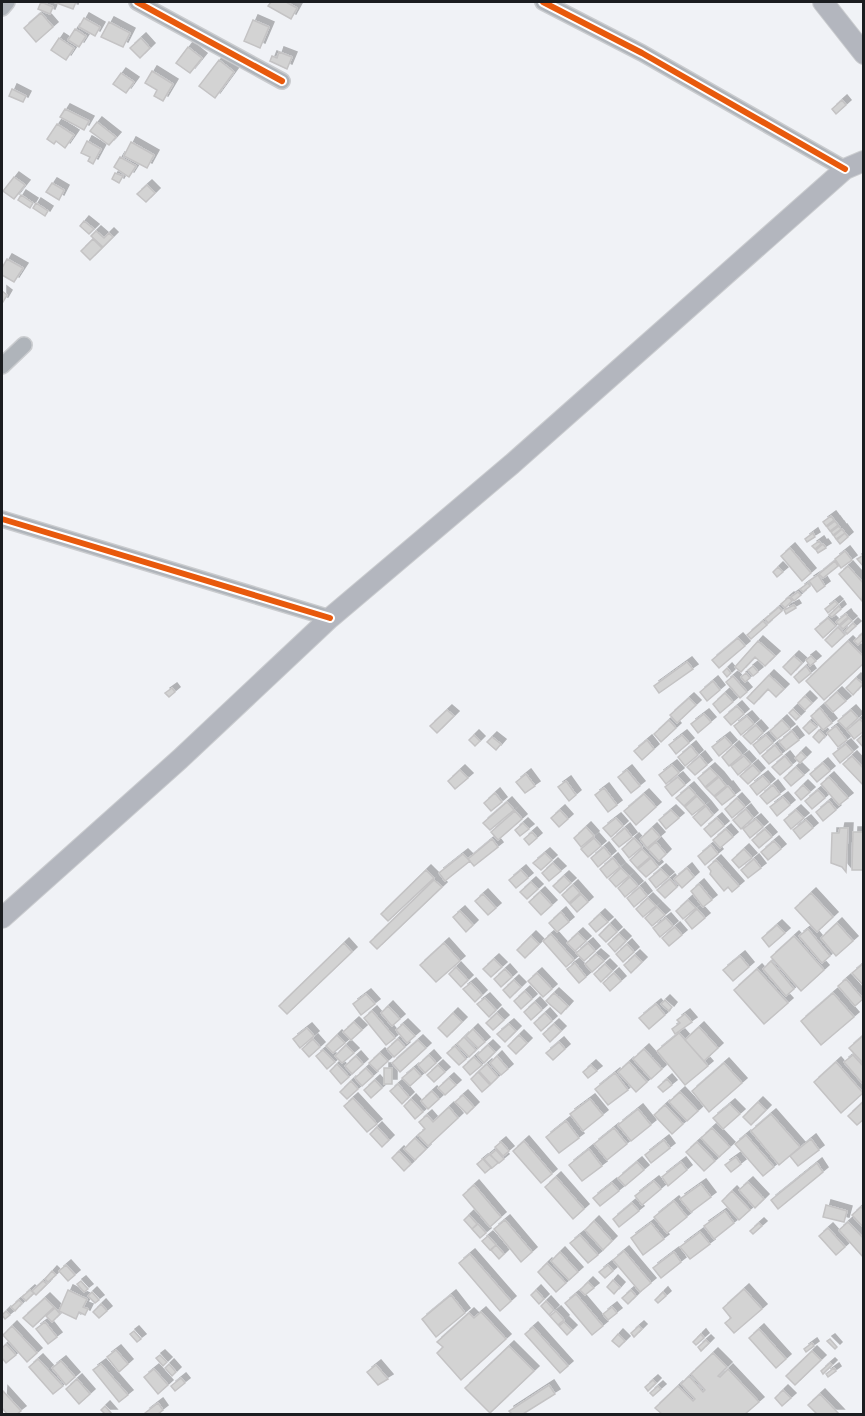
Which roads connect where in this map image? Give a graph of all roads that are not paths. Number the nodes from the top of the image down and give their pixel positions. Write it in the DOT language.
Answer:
graph roads {
  1 [pos="8,2"];
  2 [pos="137,2"];
  3 [pos="543,2"];
  4 [pos="823,2"];
  5 [pos="2,8"];
  6 [pos="864,54"];
  7 [pos="282,81"];
  8 [pos="857,163"];
  9 [pos="24,345"];
  10 [pos="2,366"];
  11 [pos="2,519"];
  12 [pos="330,618"];
  13 [pos="2,918"];
  1 -- 5 [label="street"];
  2 -- 7 [label="street"];
  3 -- 8 [label="street"];
  4 -- 6 [label="main road"];
  8 -- 12 [label="main road"];
  9 -- 10 [label="street"];
  11 -- 12 [label="street"];
  12 -- 13 [label="main road"];
}
